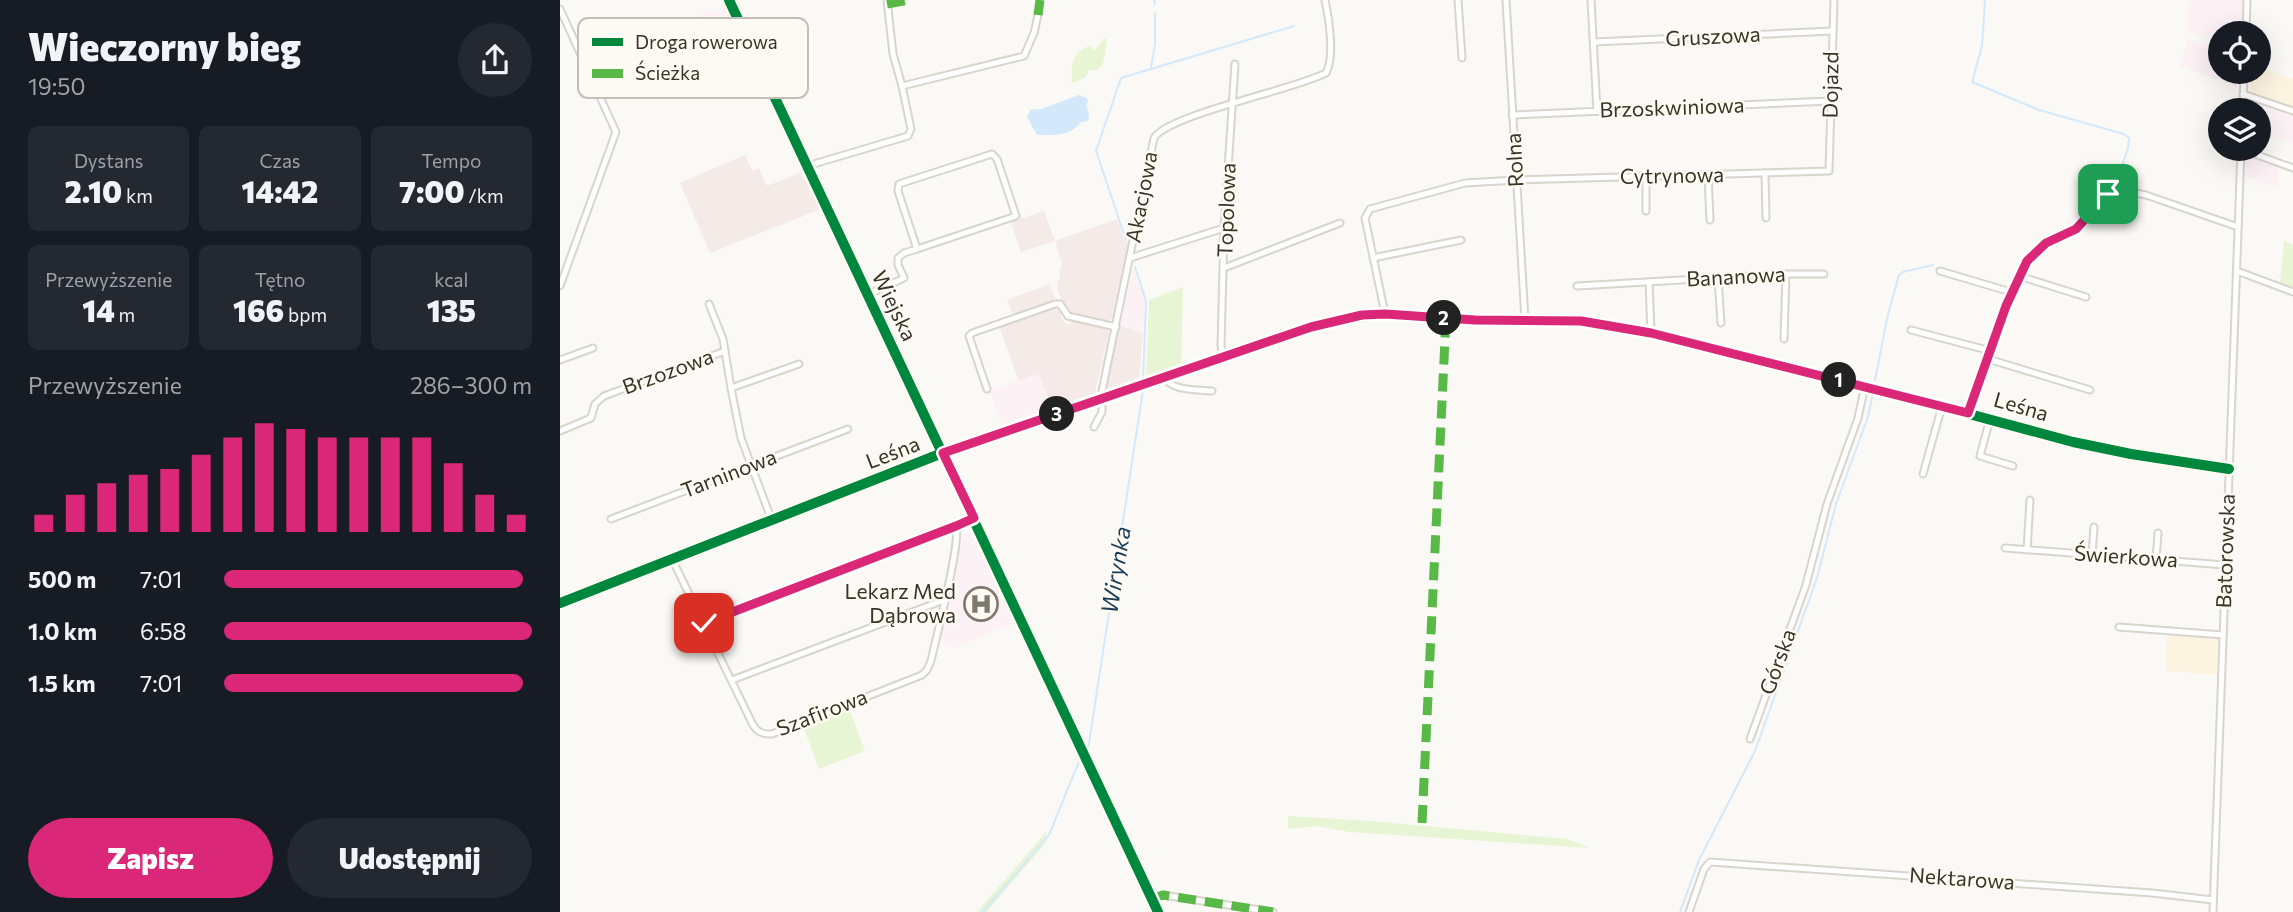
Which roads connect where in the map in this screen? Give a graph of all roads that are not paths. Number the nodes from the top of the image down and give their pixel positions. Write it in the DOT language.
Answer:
graph roads {
  1 [pos="729,0"];
  2 [pos="887,0"];
  3 [pos="1325,0"];
  4 [pos="1458,0"];
  5 [pos="1506,0"];
  6 [pos="1591,0"];
  7 [pos="1834,0"];
  8 [pos="2247,0"];
  9 [pos="560,9"];
  10 [pos="1038,15"];
  11 [pos="737,18"];
  12 [pos="2246,21"];
  13 [pos="1833,31"];
  14 [pos="1594,42"];
  15 [pos="578,49"];
  16 [pos="1462,58"];
  17 [pos="1235,64"];
  18 [pos="2244,84"];
  19 [pos="902,86"];
  20 [pos="2244,94"];
  21 [pos="601,98"];
  22 [pos="775,98"];
  23 [pos="2244,98"];
  24 [pos="1832,101"];
  25 [pos="1232,104"];
  26 [pos="1597,111"];
  27 [pos="2293,111"];
  28 [pos="1512,115"];
  29 [pos="2271,160"];
  30 [pos="2241,161"];
  31 [pos="807,166"];
  32 [pos="2293,168"];
  33 [pos="1829,171"];
  34 [pos="1765,173"];
  35 [pos="1709,175"];
  36 [pos="1646,176"];
  37 [pos="1516,180"];
  38 [pos="1646,211"];
  39 [pos="1766,218"];
  40 [pos="1710,220"];
  41 [pos="1340,223"];
  42 [pos="2238,227"];
  43 [pos="1224,228"];
  44 [pos="1461,240"];
  45 [pos="917,249"];
  46 [pos="1130,258"];
  47 [pos="1373,258"];
  48 [pos="1224,268"];
  49 [pos="1940,271"];
  50 [pos="2236,271"];
  51 [pos="1786,274"];
  52 [pos="1824,274"];
  53 [pos="2019,276"];
  54 [pos="1718,278"];
  55 [pos="1649,282"];
  56 [pos="560,286"];
  57 [pos="1577,286"];
  58 [pos="2011,292"];
  59 [pos="2293,292"];
  60 [pos="867,295"];
  61 [pos="2086,297"];
  62 [pos="709,304"];
  63 [pos="1385,314"];
  64 [pos="1525,320"];
  65 [pos="1720,323"];
  66 [pos="1116,327"];
  67 [pos="1911,330"];
  68 [pos="1651,333"];
  69 [pos="1784,338"];
  70 [pos="593,348"];
  71 [pos="725,351"];
  72 [pos="1990,355"];
  73 [pos="1223,357"];
  74 [pos="560,360"];
  75 [pos="799,364"];
  76 [pos="1164,377"];
  77 [pos="1866,386"];
  78 [pos="731,388"];
  79 [pos="987,389"];
  80 [pos="2090,390"];
  81 [pos="1212,391"];
  82 [pos="1102,398"];
  83 [pos="1942,406"];
  84 [pos="1968,413"];
  85 [pos="1990,419"];
  86 [pos="1094,427"];
  87 [pos="848,429"];
  88 [pos="560,431"];
  89 [pos="943,453"];
  90 [pos="752,466"];
  91 [pos="2013,466"];
  92 [pos="2229,469"];
  93 [pos="1923,474"];
  94 [pos="2030,500"];
  95 [pos="974,518"];
  96 [pos="611,519"];
  97 [pos="772,521"];
  98 [pos="956,526"];
  99 [pos="2094,527"];
  100 [pos="2158,533"];
  101 [pos="2005,548"];
  102 [pos="2027,550"];
  103 [pos="2092,555"];
  104 [pos="672,559"];
  105 [pos="2156,559"];
  106 [pos="2225,565"];
  107 [pos="944,600"];
  108 [pos="560,603"];
  109 [pos="704,623"];
  110 [pos="2119,627"];
  111 [pos="2223,635"];
  112 [pos="732,680"];
  113 [pos="1750,739"];
  114 [pos="1152,899"];
  115 [pos="2213,900"];
  116 [pos="1158,912"];
  117 [pos="1273,912"];
  118 [pos="1689,912"];
  119 [pos="2213,912"];
  1 -- 11 [label="street, Wiejska"];
  2 -- 19 [label="street"];
  3 -- 25 [label="street, Akacjowa"];
  4 -- 16 [label="street"];
  5 -- 28 [label="street, Rolna"];
  6 -- 14 [label="street"];
  7 -- 13 [label="street, Dojazd"];
  8 -- 12 [label="street"];
  9 -- 15 [label="street"];
  10 -- 19 [label="street"];
  13 -- 14 [label="street, Gruszowa"];
  13 -- 24 [label="street, Dojazd"];
  14 -- 26 [label="street"];
  17 -- 25 [label="street, Topolowa"];
  18 -- 20 [label="street"];
  19 -- 31 [label="street"];
  20 -- 23 [label="street"];
  20 -- 27 [label="street"];
  21 -- 56 [label="street"];
  22 -- 31 [label="street, Wiejska"];
  24 -- 26 [label="street, Brzoskwiniowa"];
  24 -- 33 [label="street, Dojazd"];
  25 -- 43 [label="street, Topolowa"];
  25 -- 46 [label="street, Akacjowa"];
  26 -- 28 [label="street, Brzoskwiniowa"];
  28 -- 37 [label="street, Rolna"];
  29 -- 32 [label="street"];
  30 -- 42 [label="street, Batorowska"];
  31 -- 60 [label="street, Wiejska"];
  33 -- 34 [label="street, Cytrynowa"];
  34 -- 35 [label="street, Cytrynowa"];
  34 -- 39 [label="street"];
  35 -- 36 [label="street, Cytrynowa"];
  35 -- 40 [label="street"];
  36 -- 37 [label="street, Cytrynowa"];
  36 -- 38 [label="street"];
  37 -- 47 [label="street, Cytrynowa"];
  37 -- 64 [label="street, Rolna"];
  41 -- 48 [label="street"];
  42 -- 50 [label="street, Batorowska"];
  42 -- 53 [label="street"];
  43 -- 46 [label="street"];
  43 -- 48 [label="street, Topolowa"];
  44 -- 47 [label="street"];
  45 -- 45 [label="street"];
  45 -- 60 [label="street"];
  46 -- 66 [label="street, Akacjowa"];
  47 -- 63 [label="street, Cytrynowa"];
  48 -- 73 [label="street, Topolowa"];
  49 -- 58 [label="street"];
  50 -- 59 [label="street"];
  50 -- 92 [label="street, Batorowska"];
  51 -- 52 [label="street, Bananowa"];
  51 -- 54 [label="street, Bananowa"];
  51 -- 69 [label="street"];
  53 -- 58 [label="street"];
  53 -- 61 [label="street"];
  54 -- 55 [label="street, Bananowa"];
  54 -- 65 [label="street"];
  55 -- 57 [label="street, Bananowa"];
  55 -- 68 [label="street"];
  58 -- 72 [label="street"];
  60 -- 89 [label="street, Wiejska"];
  62 -- 71 [label="street"];
  63 -- 64 [label="street, Leśna"];
  63 -- 73 [label="street, Leśna"];
  64 -- 68 [label="street, Leśna"];
  66 -- 79 [label="street"];
  66 -- 82 [label="street, Akacjowa"];
  67 -- 72 [label="street"];
  68 -- 77 [label="street, Leśna"];
  70 -- 74 [label="street"];
  71 -- 78 [label="street, Brzozowa"];
  71 -- 88 [label="street, Brzozowa"];
  72 -- 80 [label="street"];
  72 -- 84 [label="street"];
  73 -- 76 [label="street, Leśna"];
  75 -- 78 [label="street, Brzozowa"];
  76 -- 81 [label="street"];
  76 -- 82 [label="street, Leśna"];
  77 -- 83 [label="street, Leśna"];
  77 -- 113 [label="street, Górska"];
  78 -- 90 [label="street"];
  82 -- 86 [label="street, Akacjowa"];
  82 -- 89 [label="street, Leśna"];
  83 -- 84 [label="street, Leśna"];
  83 -- 93 [label="street"];
  84 -- 85 [label="street, Leśna"];
  85 -- 91 [label="street"];
  85 -- 92 [label="street, Leśna"];
  87 -- 90 [label="street, Tarninowa"];
  89 -- 95 [label="street, Wiejska"];
  89 -- 97 [label="street, Leśna"];
  90 -- 96 [label="street, Tarninowa"];
  90 -- 97 [label="street"];
  92 -- 106 [label="street, Batorowska"];
  94 -- 102 [label="street"];
  95 -- 98 [label="street"];
  95 -- 114 [label="street, Wiejska"];
  97 -- 104 [label="street, Leśna"];
  98 -- 107 [label="street, Szafirowa"];
  98 -- 109 [label="street"];
  99 -- 103 [label="street"];
  100 -- 105 [label="street"];
  101 -- 102 [label="street, Świerkowa"];
  102 -- 103 [label="street, Świerkowa"];
  103 -- 105 [label="street, Świerkowa"];
  104 -- 108 [label="street, Leśna"];
  104 -- 109 [label="street, Szafirowa"];
  105 -- 106 [label="street, Świerkowa"];
  106 -- 111 [label="street, Batorowska"];
  107 -- 112 [label="street"];
  107 -- 112 [label="street, Szafirowa"];
  109 -- 112 [label="street, Szafirowa"];
  110 -- 111 [label="street"];
  111 -- 115 [label="street, Batorowska"];
  114 -- 116 [label="street, Wiejska"];
  114 -- 117 [label="street"];
  115 -- 118 [label="street, Nektarowa"];
  115 -- 119 [label="street, Batorowska"];
}
